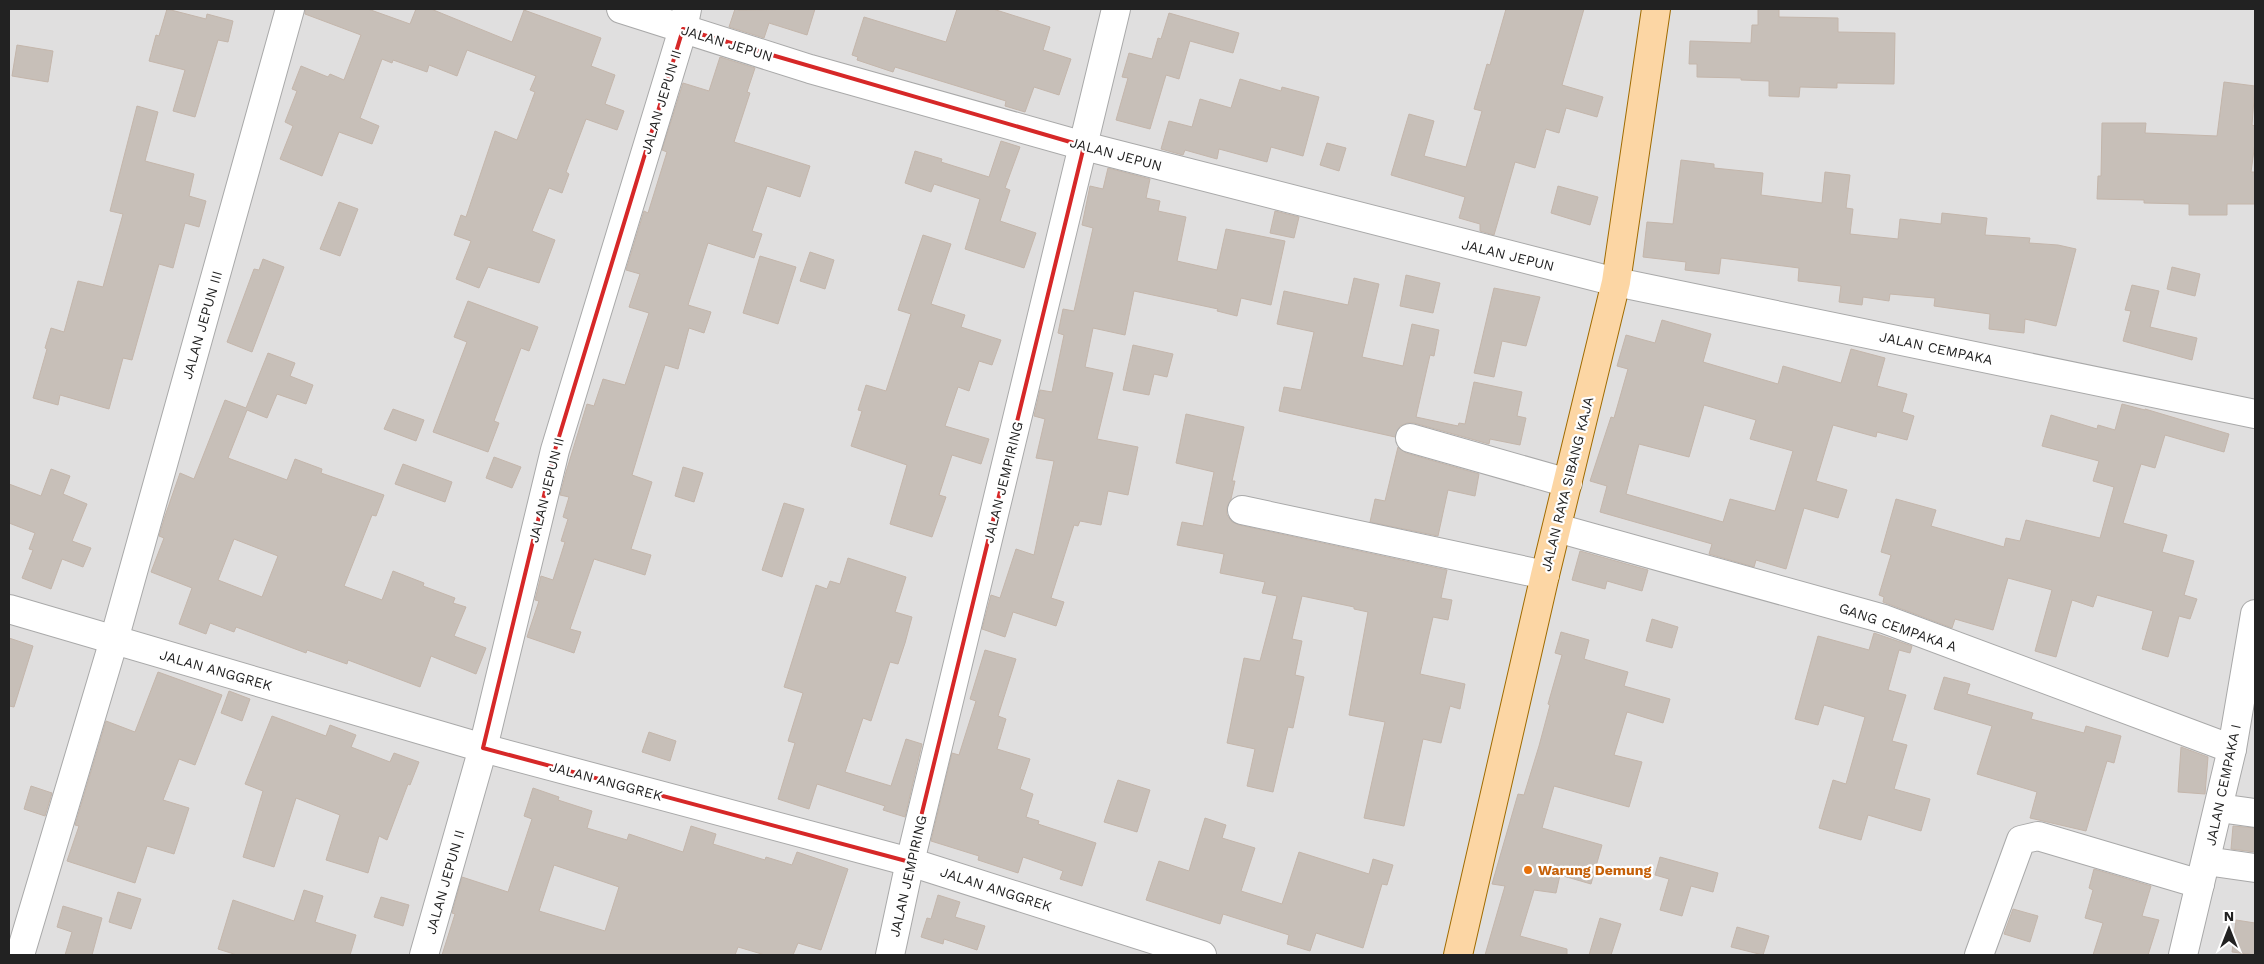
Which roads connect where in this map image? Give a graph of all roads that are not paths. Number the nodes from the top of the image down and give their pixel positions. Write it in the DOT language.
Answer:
graph roads {
  1 [pos="290,9"];
  2 [pos="621,9"];
  3 [pos="1116,9"];
  4 [pos="1656,9"];
  5 [pos="685,19"];
  6 [pos="1084,146"];
  7 [pos="1616,282"];
  8 [pos="2255,414"];
  9 [pos="1410,438"];
  10 [pos="1568,483"];
  11 [pos="1242,510"];
  12 [pos="1557,528"];
  13 [pos="1545,575"];
  14 [pos="9,609"];
  15 [pos="2255,614"];
  16 [pos="114,640"];
  17 [pos="483,748"];
  18 [pos="2232,749"];
  19 [pos="2219,808"];
  20 [pos="2255,813"];
  21 [pos="910,862"];
  22 [pos="2255,868"];
  23 [pos="2203,872"];
  24 [pos="20,955"];
  25 [pos="424,955"];
  26 [pos="890,955"];
  27 [pos="1202,955"];
  28 [pos="1458,955"];
  29 [pos="1979,955"];
  30 [pos="2183,955"];
  1 -- 16 [label="street, JALAN JEPUN III"];
  2 -- 5 [label="street, JALAN JEPUN"];
  3 -- 6 [label="street, JALAN JEMPIRING"];
  4 -- 7 [label="main road, JALAN RAYA SIBANG KAJA"];
  5 -- 6 [label="street, JALAN JEPUN"];
  5 -- 17 [label="street, JALAN JEPUN II"];
  6 -- 7 [label="street, JALAN JEPUN"];
  6 -- 21 [label="street, JALAN JEMPIRING"];
  7 -- 8 [label="street, JALAN CEMPAKA"];
  7 -- 10 [label="main road, JALAN RAYA SIBANG KAJA"];
  9 -- 10 [label="street"];
  10 -- 12 [label="main road, JALAN RAYA SIBANG KAJA"];
  11 -- 13 [label="street"];
  12 -- 13 [label="main road, JALAN RAYA SIBANG KAJA"];
  12 -- 18 [label="street, GANG CEMPAKA A"];
  13 -- 28 [label="main road, JALAN RAYA SIBANG KAJA"];
  14 -- 16 [label="street, JALAN ANGGREK"];
  15 -- 18 [label="street, JALAN CEMPAKA I"];
  16 -- 17 [label="street, JALAN ANGGREK"];
  16 -- 24 [label="street, JALAN JEPUN III"];
  17 -- 21 [label="street, JALAN ANGGREK"];
  17 -- 25 [label="street, JALAN JEPUN II"];
  18 -- 19 [label="street, JALAN CEMPAKA I"];
  19 -- 20 [label="street"];
  19 -- 23 [label="street, JALAN CEMPAKA I"];
  21 -- 26 [label="street, JALAN JEMPIRING"];
  21 -- 27 [label="street, JALAN ANGGREK"];
  22 -- 23 [label="street"];
  23 -- 29 [label="street"];
  23 -- 30 [label="street, JALAN CEMPAKA I"];
}
